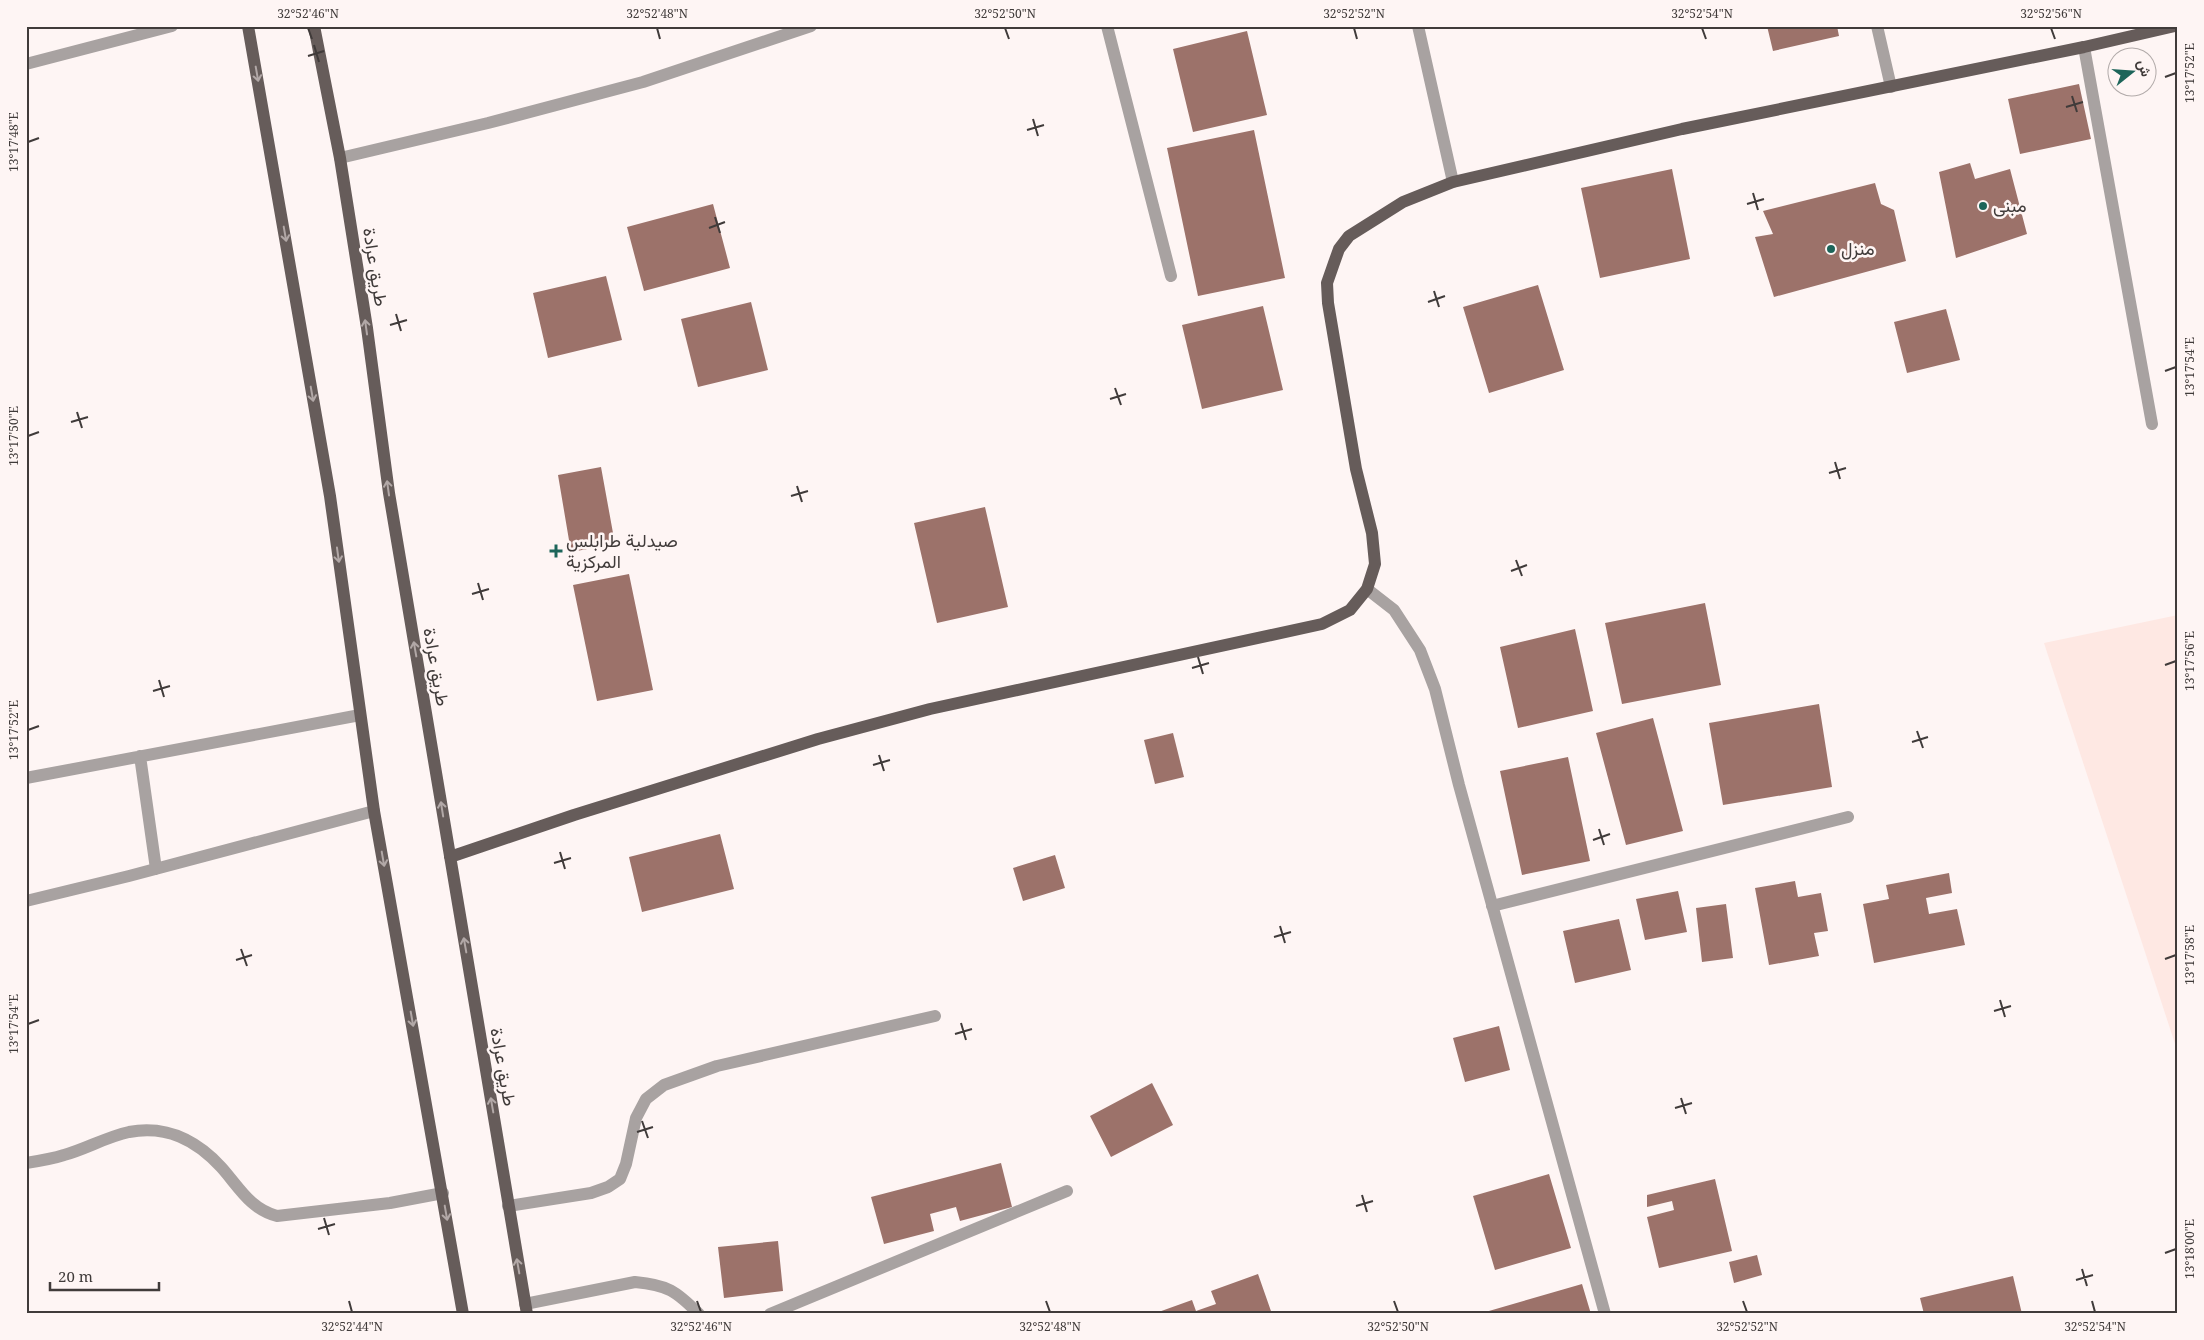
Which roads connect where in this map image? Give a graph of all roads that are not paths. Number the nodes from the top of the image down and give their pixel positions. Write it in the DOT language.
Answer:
graph roads {
  1 [pos="172,26"];
  2 [pos="248,26"];
  3 [pos="314,26"];
  4 [pos="811,26"];
  5 [pos="1107,26"];
  6 [pos="1418,26"];
  7 [pos="1877,26"];
  8 [pos="2175,26"];
  9 [pos="2084,47"];
  10 [pos="26,64"];
  11 [pos="1891,87"];
  12 [pos="340,158"];
  13 [pos="1453,182"];
  14 [pos="1170,276"];
  15 [pos="2152,424"];
  16 [pos="1367,589"];
  17 [pos="360,715"];
  18 [pos="140,756"];
  19 [pos="26,778"];
  20 [pos="374,811"];
  21 [pos="1848,817"];
  22 [pos="450,857"];
  23 [pos="156,869"];
  24 [pos="26,901"];
  25 [pos="1492,906"];
  26 [pos="935,1016"];
  27 [pos="26,1163"];
  28 [pos="1067,1191"];
  29 [pos="443,1193"];
  30 [pos="508,1206"];
  31 [pos="526,1309"];
  32 [pos="463,1314"];
  33 [pos="698,1314"];
  34 [pos="770,1314"];
  35 [pos="1605,1314"];
  1 -- 10 [label="street"];
  2 -- 17 [label="main road, one-way"];
  3 -- 12 [label="main road, طريق عرادة"];
  4 -- 12 [label="street"];
  5 -- 14 [label="street"];
  6 -- 13 [label="street"];
  7 -- 11 [label="street"];
  8 -- 9 [label="main road"];
  9 -- 11 [label="main road"];
  9 -- 15 [label="street"];
  11 -- 13 [label="main road"];
  22 -- 12 [label="main road, طريق عرادة, one-way"];
  13 -- 16 [label="main road"];
  16 -- 22 [label="main road"];
  16 -- 25 [label="street"];
  17 -- 18 [label="street"];
  17 -- 20 [label="main road"];
  18 -- 19 [label="street"];
  18 -- 23 [label="street"];
  20 -- 23 [label="street"];
  20 -- 29 [label="main road, one-way"];
  21 -- 25 [label="street"];
  30 -- 22 [label="main road, طريق عرادة, one-way"];
  23 -- 24 [label="street"];
  25 -- 35 [label="street"];
  26 -- 30 [label="street"];
  27 -- 29 [label="street"];
  28 -- 34 [label="street"];
  29 -- 32 [label="main road, one-way"];
  31 -- 30 [label="main road, طريق عرادة, one-way"];
  31 -- 33 [label="street"];
}
